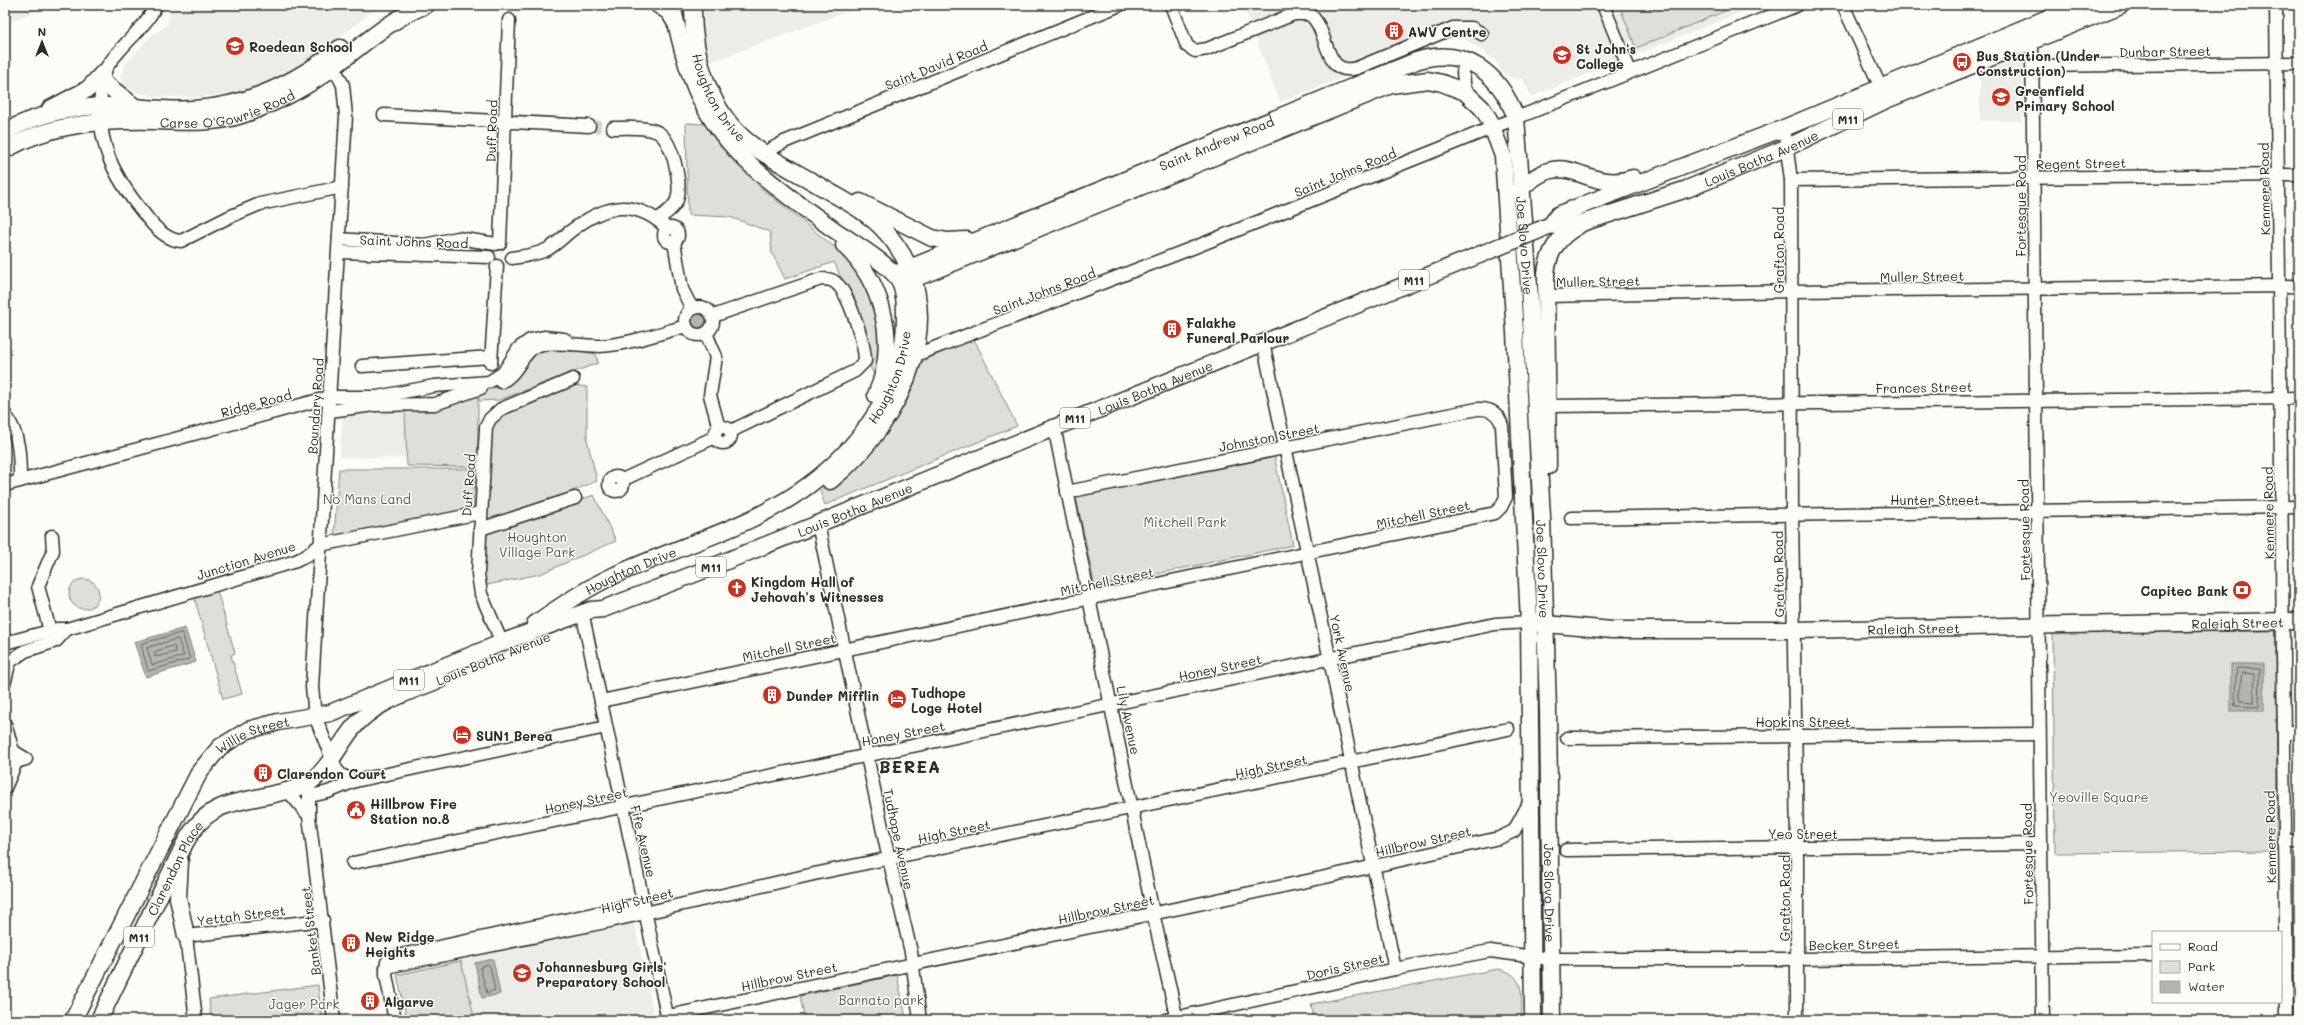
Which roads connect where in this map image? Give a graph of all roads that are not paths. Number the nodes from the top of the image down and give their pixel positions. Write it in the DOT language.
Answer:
graph roads {
  1 [pos="156,5"];
  2 [pos="403,5"];
  3 [pos="426,5"];
  4 [pos="658,5"];
  5 [pos="672,5"];
  6 [pos="676,5"];
  7 [pos="693,5"];
  8 [pos="1120,5"];
  9 [pos="1171,5"];
  10 [pos="1603,5"];
  11 [pos="1798,5"];
  12 [pos="1843,5"];
  13 [pos="2079,5"];
  14 [pos="2276,5"];
  15 [pos="2112,7"];
  16 [pos="509,20"];
  17 [pos="676,23"];
  18 [pos="1482,34"];
  19 [pos="2032,40"];
  20 [pos="1466,60"];
  21 [pos="331,62"];
  22 [pos="2276,63"];
  23 [pos="2299,63"];
  24 [pos="2032,66"];
  25 [pos="1630,71"];
  26 [pos="103,77"];
  27 [pos="705,77"];
  28 [pos="1881,88"];
  29 [pos="1465,92"];
  30 [pos="136,108"];
  31 [pos="100,113"];
  32 [pos="384,115"];
  33 [pos="1516,118"];
  34 [pos="33,119"];
  35 [pos="506,121"];
  36 [pos="589,126"];
  37 [pos="1493,126"];
  38 [pos="613,128"];
  39 [pos="1784,128"];
  40 [pos="5,132"];
  41 [pos="1788,147"];
  42 [pos="5,150"];
  43 [pos="764,153"];
  44 [pos="1707,156"];
  45 [pos="787,166"];
  46 [pos="2278,175"];
  47 [pos="2299,175"];
  48 [pos="2034,177"];
  49 [pos="766,180"];
  50 [pos="1791,180"];
  51 [pos="342,187"];
  52 [pos="1522,187"];
  53 [pos="790,198"];
  54 [pos="1507,203"];
  55 [pos="658,220"];
  56 [pos="1585,222"];
  57 [pos="1544,228"];
  58 [pos="994,233"];
  59 [pos="339,239"];
  60 [pos="498,243"];
  61 [pos="339,252"];
  62 [pos="512,258"];
  63 [pos="493,262"];
  64 [pos="905,277"];
  65 [pos="2280,286"];
  66 [pos="2299,286"];
  67 [pos="2034,289"];
  68 [pos="1792,291"];
  69 [pos="1546,296"];
  70 [pos="692,309"];
  71 [pos="713,316"];
  72 [pos="686,326"];
  73 [pos="706,333"];
  74 [pos="1263,342"];
  75 [pos="571,344"];
  76 [pos="907,358"];
  77 [pos="362,366"];
  78 [pos="573,379"];
  79 [pos="330,397"];
  80 [pos="2281,398"];
  81 [pos="2299,398"];
  82 [pos="2036,400"];
  83 [pos="1791,403"];
  84 [pos="1548,406"];
  85 [pos="1477,409"];
  86 [pos="330,410"];
  87 [pos="5,414"];
  88 [pos="1054,426"];
  89 [pos="717,432"];
  90 [pos="849,447"];
  91 [pos="1285,449"];
  92 [pos="622,480"];
  93 [pos="20,481"];
  94 [pos="5,485"];
  95 [pos="1067,492"];
  96 [pos="575,498"];
  97 [pos="2299,507"];
  98 [pos="2282,508"];
  99 [pos="2038,512"];
  100 [pos="480,514"];
  101 [pos="1792,514"];
  102 [pos="1542,517"];
  103 [pos="1571,518"];
  104 [pos="818,524"];
  105 [pos="480,529"];
  106 [pos="52,536"];
  107 [pos="320,545"];
  108 [pos="1307,553"];
  109 [pos="1089,599"];
  110 [pos="585,616"];
  111 [pos="2292,621"];
  112 [pos="1529,622"];
  113 [pos="2040,624"];
  114 [pos="1546,625"];
  115 [pos="67,629"];
  116 [pos="1793,630"];
  117 [pos="50,631"];
  118 [pos="508,640"];
  119 [pos="5,643"];
  120 [pos="845,650"];
  121 [pos="1330,658"];
  122 [pos="6,662"];
  123 [pos="5,681"];
  124 [pos="601,701"];
  125 [pos="1111,705"];
  126 [pos="315,716"];
  127 [pos="5,724"];
  128 [pos="606,727"];
  129 [pos="1508,729"];
  130 [pos="2284,732"];
  131 [pos="2299,732"];
  132 [pos="2039,734"];
  133 [pos="1795,735"];
  134 [pos="1566,738"];
  135 [pos="5,748"];
  136 [pos="867,754"];
  137 [pos="331,757"];
  138 [pos="16,762"];
  139 [pos="1351,763"];
  140 [pos="200,771"];
  141 [pos="355,781"];
  142 [pos="5,788"];
  143 [pos="309,790"];
  144 [pos="288,791"];
  145 [pos="1531,799"];
  146 [pos="622,806"];
  147 [pos="1133,809"];
  148 [pos="309,816"];
  149 [pos="2284,842"];
  150 [pos="2299,842"];
  151 [pos="2040,844"];
  152 [pos="1797,847"];
  153 [pos="1566,850"];
  154 [pos="180,854"];
  155 [pos="888,859"];
  156 [pos="353,863"];
  157 [pos="1372,866"];
  158 [pos="645,908"];
  159 [pos="1153,913"];
  160 [pos="323,920"];
  161 [pos="186,936"];
  162 [pos="2152,955"];
  163 [pos="2289,955"];
  164 [pos="1532,956"];
  165 [pos="2043,956"];
  166 [pos="1550,959"];
  167 [pos="1798,959"];
  168 [pos="913,965"];
  169 [pos="1395,969"];
  170 [pos="668,1018"];
  171 [pos="1173,1019"];
  172 [pos="73,1020"];
  173 [pos="99,1020"];
  174 [pos="196,1020"];
  175 [pos="334,1020"];
  176 [pos="395,1020"];
  177 [pos="920,1020"];
  178 [pos="1533,1020"];
  179 [pos="1552,1020"];
  180 [pos="1797,1020"];
  181 [pos="2043,1020"];
  182 [pos="2287,1020"];
  1 -- 26 [label="street"];
  2 -- 21 [label="main road, Carse O'Gowrie Road"];
  3 -- 21 [label="main road, Carse O'Gowrie Road"];
  4 -- 17 [label="main road"];
  5 -- 17 [label="main road, Houghton Drive"];
  6 -- 27 [label="main road"];
  7 -- 27 [label="main road, Houghton Drive"];
  8 -- 43 [label="street, Saint David Road"];
  9 -- 18 [label="street"];
  10 -- 25 [label="street"];
  11 -- 25 [label="street, Saint Johns Road"];
  12 -- 28 [label="street"];
  13 -- 28 [label="main road, Louis Botha Avenue / M11"];
  14 -- 22 [label="street, Kenmere Road"];
  15 -- 19 [label="main road, Louis Botha Avenue / M11"];
  16 -- 35 [label="street, Duff Road"];
  17 -- 49 [label="main road, Houghton Drive"];
  19 -- 24 [label="street, Fortesque Road"];
  19 -- 41 [label="main road, Louis Botha Avenue / M11"];
  20 -- 29 [label="street"];
  20 -- 33 [label="main road, Saint Andrew Road"];
  20 -- 58 [label="main road, Saint Andrew Road"];
  21 -- 30 [label="main road, Carse O'Gowrie Road"];
  21 -- 31 [label="main road, Carse O'Gowrie Road"];
  21 -- 51 [label="street, Boundary Road"];
  22 -- 23 [label="street, Dunbar Street"];
  22 -- 24 [label="street, Dunbar Street"];
  22 -- 46 [label="street, Kenmere Road"];
  24 -- 48 [label="street, Fortesque Road"];
  25 -- 33 [label="street, Saint Johns Road"];
  26 -- 30 [label="main road"];
  26 -- 31 [label="street"];
  26 -- 34 [label="main road"];
  27 -- 43 [label="main road, Houghton Drive"];
  28 -- 39 [label="main road, Louis Botha Avenue / M11"];
  29 -- 37 [label="main road, Saint Andrew Road"];
  29 -- 64 [label="main road, Saint Andrew Road"];
  30 -- 31 [label="main road, Carse O'Gowrie Road"];
  31 -- 34 [label="main road, Carse O'Gowrie Road"];
  31 -- 42 [label="main road, Carse O'Gowrie Road"];
  31 -- 51 [label="street"];
  32 -- 35 [label="street"];
  33 -- 37 [label="street, Saint Johns Road"];
  33 -- 52 [label="main road, Joe Slovo Drive"];
  34 -- 40 [label="main road, Carse O'Gowrie Road"];
  35 -- 36 [label="street"];
  35 -- 60 [label="street, Duff Road"];
  37 -- 54 [label="main road, Joe Slovo Drive"];
  37 -- 76 [label="street, Saint Johns Road"];
  38 -- 55 [label="street"];
  39 -- 41 [label="street, Grafton Road"];
  39 -- 44 [label="main road, Louis Botha Avenue / M11"];
  41 -- 50 [label="street, Grafton Road"];
  41 -- 56 [label="main road, Louis Botha Avenue / M11"];
  43 -- 45 [label="main road, Houghton Drive"];
  43 -- 49 [label="main road"];
  44 -- 52 [label="main road"];
  44 -- 57 [label="main road, Louis Botha Avenue / M11"];
  45 -- 58 [label="main road"];
  45 -- 64 [label="main road, Houghton Drive"];
  46 -- 47 [label="street, Regent Street"];
  46 -- 48 [label="street, Regent Street"];
  46 -- 65 [label="street, Kenmere Road"];
  48 -- 50 [label="street, Regent Street"];
  48 -- 67 [label="street, Fortesque Road"];
  49 -- 53 [label="main road, Houghton Drive"];
  50 -- 68 [label="street, Grafton Road"];
  51 -- 59 [label="street, Boundary Road"];
  52 -- 54 [label="main road"];
  52 -- 102 [label="main road, Joe Slovo Drive"];
  53 -- 64 [label="main road, Houghton Drive"];
  53 -- 90 [label="main road"];
  54 -- 112 [label="main road, Joe Slovo Drive"];
  55 -- 62 [label="street"];
  55 -- 70 [label="street"];
  56 -- 57 [label="main road, Louis Botha Avenue / M11"];
  56 -- 69 [label="main road"];
  57 -- 74 [label="main road, Louis Botha Avenue / M11, bridge"];
  58 -- 64 [label="main road, Saint Andrew Road"];
  59 -- 60 [label="street, Saint Johns Road"];
  59 -- 61 [label="street, Boundary Road"];
  60 -- 62 [label="street"];
  60 -- 63 [label="street"];
  61 -- 63 [label="street, Saint Johns Road"];
  61 -- 79 [label="street, Boundary Road"];
  62 -- 63 [label="street"];
  63 -- 77 [label="street"];
  64 -- 76 [label="main road, Houghton Drive"];
  65 -- 66 [label="street, Muller Street"];
  65 -- 67 [label="street, Muller Street"];
  65 -- 80 [label="street, Kenmere Road"];
  67 -- 68 [label="street, Muller Street"];
  67 -- 82 [label="street, Fortesque Road"];
  68 -- 69 [label="street, Muller Street"];
  68 -- 83 [label="street, Grafton Road"];
  69 -- 84 [label="main road"];
  70 -- 71 [label="street"];
  70 -- 72 [label="street"];
  71 -- 73 [label="street"];
  71 -- 89 [label="street"];
  72 -- 73 [label="street"];
  72 -- 75 [label="street"];
  73 -- 89 [label="street"];
  74 -- 88 [label="main road, Louis Botha Avenue / M11"];
  74 -- 91 [label="street, York Avenue"];
  75 -- 79 [label="street, Ridge Road"];
  75 -- 86 [label="street"];
  76 -- 90 [label="main road, Houghton Drive"];
  76 -- 110 [label="main road, Houghton Drive"];
  78 -- 100 [label="street, Duff Road"];
  79 -- 86 [label="street, Boundary Road"];
  79 -- 93 [label="street, Ridge Road"];
  80 -- 81 [label="street, Frances Street"];
  80 -- 82 [label="street, Frances Street"];
  80 -- 98 [label="street, Kenmere Road"];
  82 -- 83 [label="street, Frances Street"];
  82 -- 99 [label="street, Fortesque Road"];
  83 -- 84 [label="street, Frances Street"];
  83 -- 101 [label="street, Grafton Road"];
  84 -- 102 [label="main road"];
  85 -- 91 [label="street, Johnston Street"];
  85 -- 108 [label="street, Mitchell Street"];
  86 -- 107 [label="street, Boundary Road"];
  87 -- 93 [label="street"];
  88 -- 95 [label="street, Lily Avenue"];
  88 -- 104 [label="main road, Louis Botha Avenue / M11"];
  89 -- 92 [label="street"];
  90 -- 118 [label="main road, Houghton Drive"];
  91 -- 95 [label="street, Johnston Street"];
  91 -- 108 [label="street, York Avenue"];
  93 -- 94 [label="street, Ridge Road"];
  95 -- 109 [label="street, Lily Avenue"];
  96 -- 105 [label="street"];
  97 -- 98 [label="street, Hunter Street"];
  98 -- 99 [label="street, Hunter Street"];
  98 -- 111 [label="street, Kenmere Road"];
  99 -- 101 [label="street, Hunter Street"];
  99 -- 113 [label="street, Fortesque Road"];
  100 -- 105 [label="street, Duff Road"];
  100 -- 107 [label="street, Junction Avenue"];
  101 -- 103 [label="street, Hunter Street"];
  101 -- 116 [label="street, Grafton Road"];
  102 -- 114 [label="main road, Joe Slovo Drive"];
  104 -- 110 [label="main road, Louis Botha Avenue / M11"];
  104 -- 120 [label="street, Tudhope Avenue"];
  105 -- 118 [label="street, Duff Road"];
  106 -- 117 [label="street"];
  107 -- 115 [label="street, Junction Avenue"];
  107 -- 126 [label="street, Boundary Road"];
  108 -- 109 [label="street, Mitchell Street"];
  108 -- 121 [label="street, York Avenue"];
  109 -- 120 [label="street, Mitchell Street"];
  109 -- 125 [label="street, Lily Avenue"];
  110 -- 118 [label="main road, Louis Botha Avenue / M11"];
  110 -- 124 [label="street, Fife Avenue"];
  110 -- 137 [label="main road, Louis Botha Avenue / M11"];
  111 -- 113 [label="main road, Raleigh Street"];
  111 -- 130 [label="street, Kenmere Road"];
  112 -- 114 [label="main road, Raleigh Street"];
  112 -- 121 [label="street, Honey Street"];
  112 -- 145 [label="main road, Joe Slovo Drive"];
  113 -- 116 [label="main road, Raleigh Street"];
  113 -- 132 [label="street, Fortesque Road"];
  114 -- 116 [label="main road, Raleigh Street"];
  114 -- 166 [label="main road, Joe Slovo Drive"];
  115 -- 117 [label="street, Junction Avenue"];
  115 -- 122 [label="street, Junction Avenue"];
  116 -- 133 [label="street, Grafton Road"];
  117 -- 119 [label="street, Junction Avenue"];
  118 -- 126 [label="main road, Louis Botha Avenue / M11"];
  120 -- 124 [label="street, Mitchell Street"];
  120 -- 136 [label="street, Tudhope Avenue"];
  121 -- 125 [label="street, Honey Street"];
  121 -- 139 [label="street, York Avenue"];
  122 -- 123 [label="street"];
  124 -- 128 [label="street, Fife Avenue"];
  125 -- 136 [label="street, Honey Street"];
  125 -- 147 [label="street, Lily Avenue"];
  126 -- 137 [label="street, Boundary Road"];
  126 -- 140 [label="main road, Willie Street / M11"];
  127 -- 138 [label="street"];
  128 -- 141 [label="street"];
  128 -- 146 [label="street, Fife Avenue"];
  129 -- 139 [label="street, High Street"];
  130 -- 131 [label="street"];
  130 -- 149 [label="street, Kenmere Road"];
  132 -- 133 [label="street, Hopkins Street"];
  132 -- 151 [label="street, Fortesque Road"];
  133 -- 134 [label="street, Hopkins Street"];
  133 -- 152 [label="street, Grafton Road"];
  135 -- 138 [label="street"];
  136 -- 146 [label="street, Honey Street"];
  136 -- 155 [label="street, Tudhope Avenue"];
  137 -- 141 [label="street"];
  137 -- 143 [label="main road, M11"];
  138 -- 142 [label="street"];
  139 -- 147 [label="street, High Street"];
  139 -- 157 [label="street, York Avenue"];
  140 -- 172 [label="main road, Clarendon Place"];
  141 -- 143 [label="street"];
  143 -- 144 [label="main road, Clarendon Place / M11"];
  143 -- 148 [label="street, Banket Street"];
  144 -- 148 [label="street"];
  144 -- 154 [label="main road, Clarendon Place / M11"];
  145 -- 157 [label="street, Hillbrow Street"];
  145 -- 164 [label="main road, Joe Slovo Drive"];
  146 -- 156 [label="street, Honey Street"];
  146 -- 158 [label="street, Fife Avenue"];
  147 -- 155 [label="street, High Street"];
  147 -- 159 [label="street, Lily Avenue"];
  148 -- 160 [label="street, Banket Street"];
  149 -- 150 [label="street"];
  149 -- 163 [label="street, Kenmere Road"];
  151 -- 152 [label="street, Yeo Street"];
  151 -- 165 [label="street, Fortesque Road"];
  152 -- 153 [label="street, Yeo Street"];
  152 -- 167 [label="street, Grafton Road"];
  154 -- 161 [label="main road"];
  154 -- 173 [label="main road, Clarendon Place / M11"];
  155 -- 158 [label="street, High Street"];
  155 -- 168 [label="street, Tudhope Avenue"];
  157 -- 159 [label="street, Hillbrow Street"];
  157 -- 169 [label="street, York Avenue"];
  158 -- 170 [label="street, Fife Avenue"];
  158 -- 176 [label="street, High Street"];
  159 -- 168 [label="street, Hillbrow Street"];
  159 -- 171 [label="street, Lily Avenue"];
  160 -- 161 [label="street, Yettah Street"];
  160 -- 175 [label="street, Banket Street"];
  161 -- 174 [label="street"];
  162 -- 165 [label="street, Becker Street"];
  163 -- 182 [label="street, Kenmere Road"];
  164 -- 166 [label="street, Becker Street"];
  164 -- 169 [label="street, Doris Street"];
  164 -- 178 [label="main road, Joe Slovo Drive"];
  165 -- 167 [label="street, Becker Street"];
  165 -- 181 [label="street, Fortesque Road"];
  166 -- 167 [label="street, Becker Street"];
  166 -- 179 [label="main road, Joe Slovo Drive"];
  167 -- 180 [label="street, Grafton Road"];
  168 -- 170 [label="street, Hillbrow Street"];
  168 -- 177 [label="street, Tudhope Avenue"];
  169 -- 171 [label="street, Doris Street"];
}
